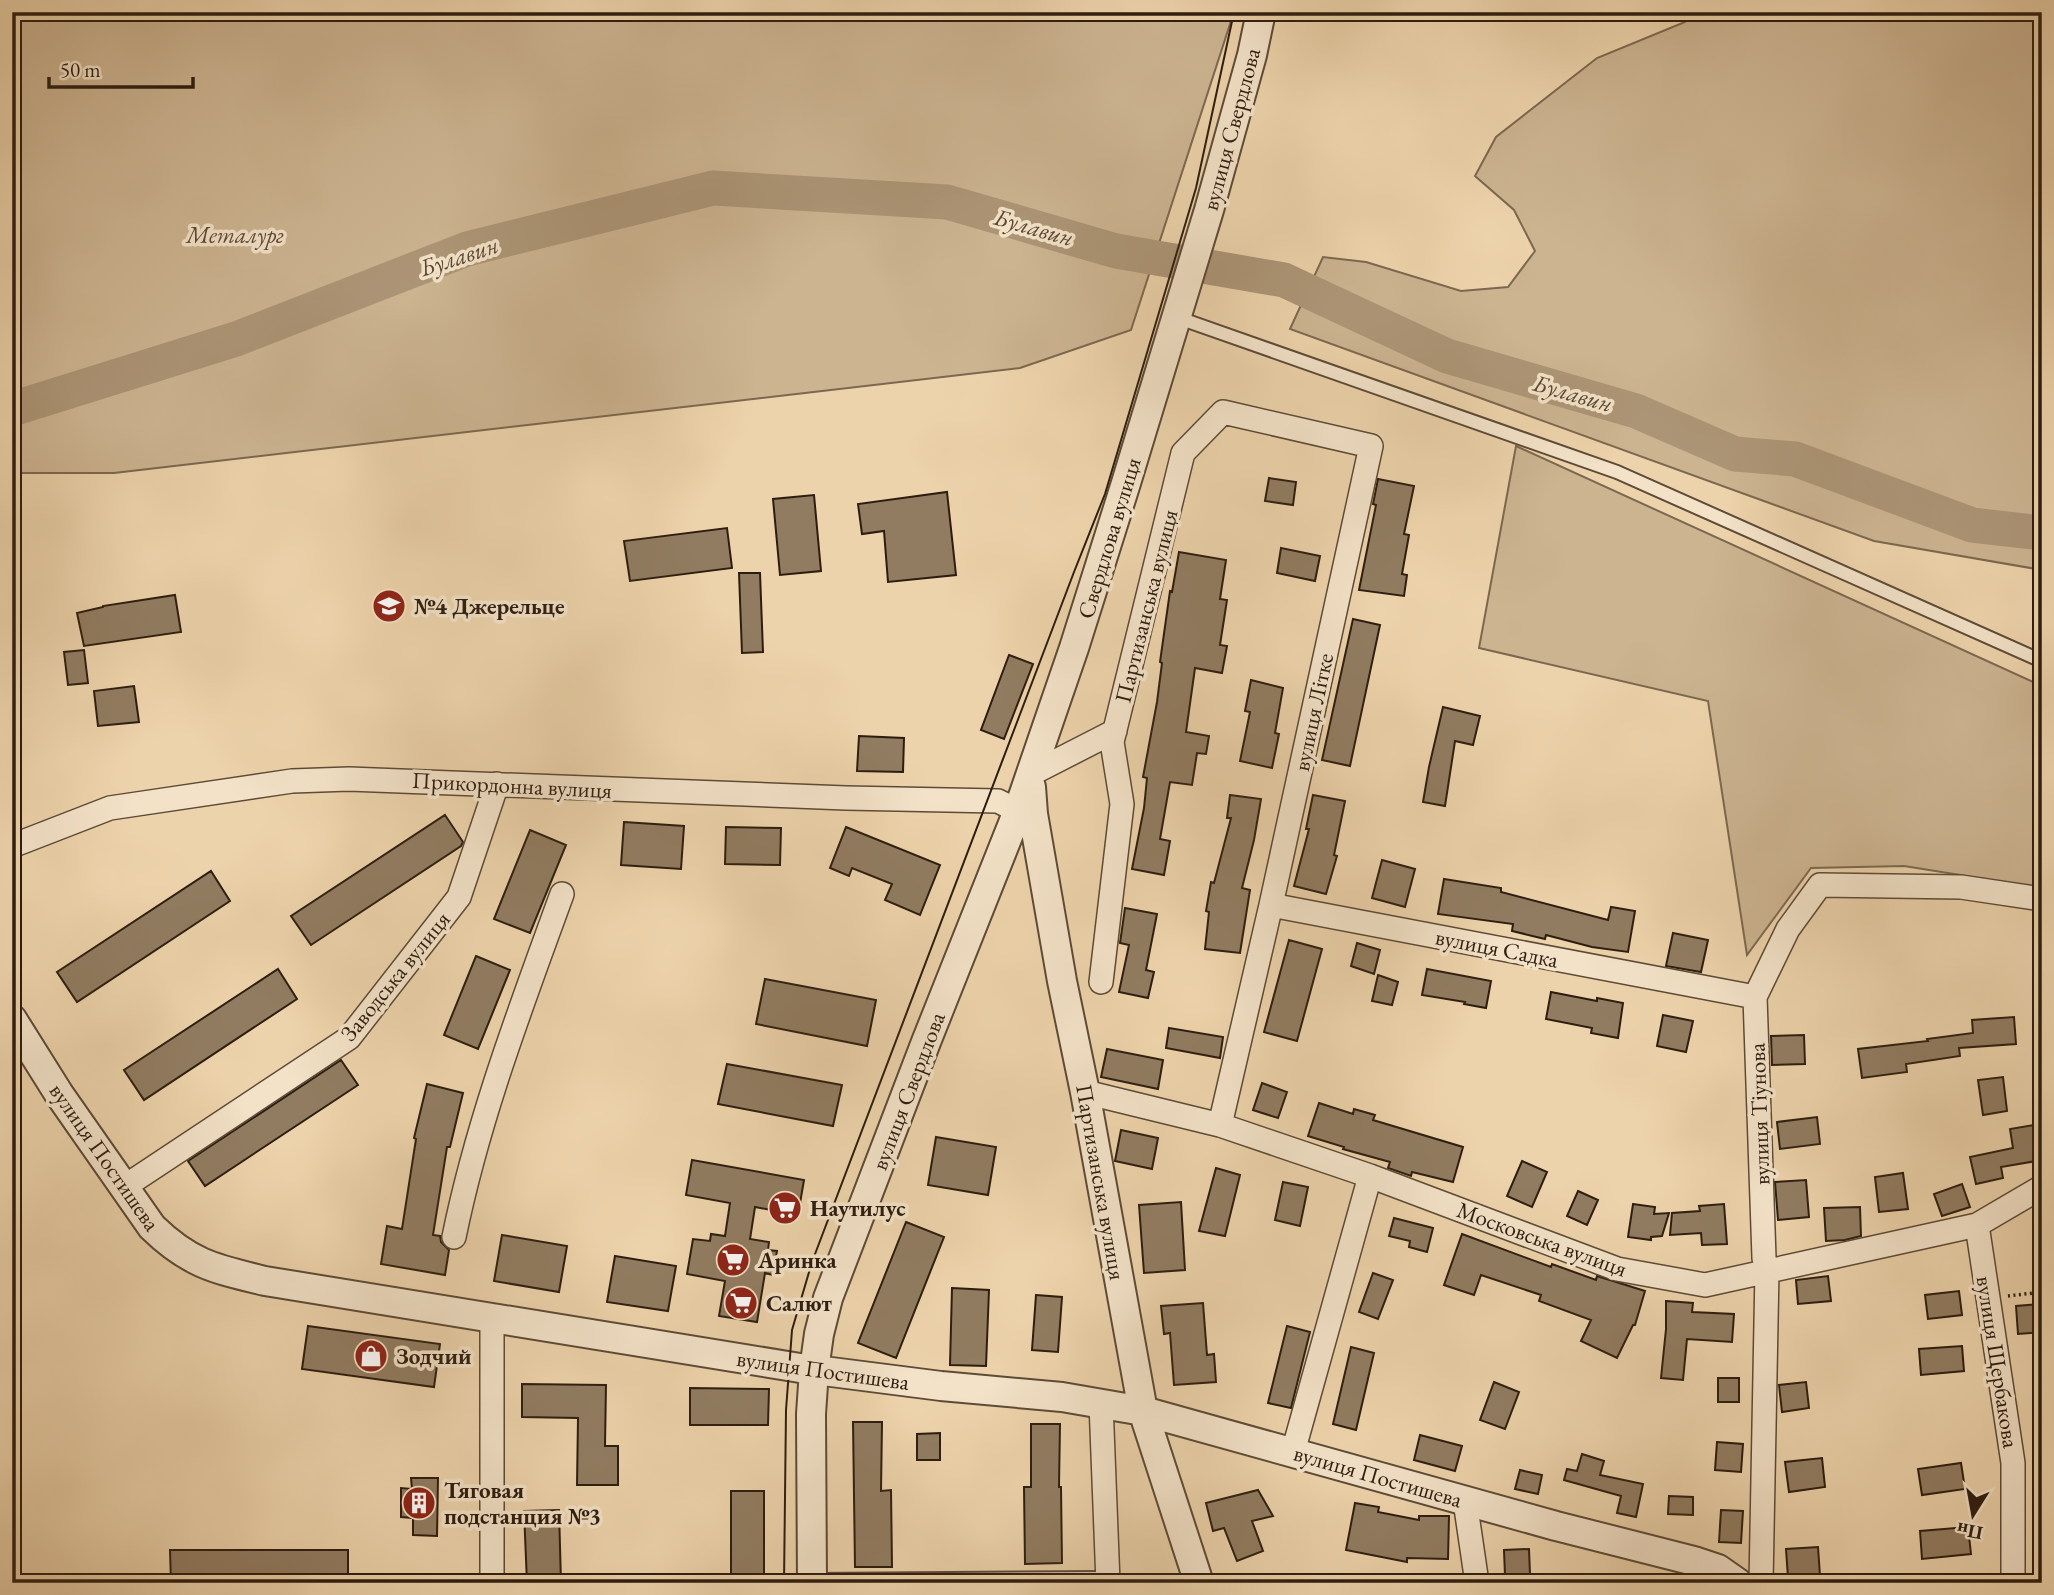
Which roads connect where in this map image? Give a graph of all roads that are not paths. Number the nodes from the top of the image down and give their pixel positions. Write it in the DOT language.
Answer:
graph roads {
  1 [pos="1261,12"];
  2 [pos="1179,308"];
  3 [pos="1223,412"];
  4 [pos="2042,661"];
  5 [pos="1115,731"];
  6 [pos="1031,774"];
  7 [pos="497,784"];
  8 [pos="1018,811"];
  9 [pos="12,846"];
  10 [pos="562,894"];
  11 [pos="2042,899"];
  12 [pos="1271,905"];
  13 [pos="1101,982"];
  14 [pos="1755,997"];
  15 [pos="12,1019"];
  16 [pos="1085,1092"];
  17 [pos="1220,1125"];
  18 [pos="1370,1176"];
  19 [pos="124,1187"];
  20 [pos="2042,1187"];
  21 [pos="1977,1225"];
  22 [pos="454,1237"];
  23 [pos="1767,1270"];
  24 [pos="492,1318"];
  25 [pos="814,1370"];
  26 [pos="1101,1403"];
  27 [pos="1143,1411"];
  28 [pos="1293,1452"];
  29 [pos="1465,1501"];
  30 [pos="1108,1580"];
  31 [pos="812,1582"];
  32 [pos="492,1583"];
  33 [pos="1199,1583"];
  34 [pos="1477,1583"];
  35 [pos="1738,1583"];
  36 [pos="1761,1583"];
  37 [pos="2013,1583"];
  1 -- 2 [label="street, вулиця Свердлова"];
  2 -- 4 [label="lane"];
  2 -- 6 [label="street, Свердлова вулиця"];
  3 -- 5 [label="street, Партизанська вулиця"];
  3 -- 12 [label="street, вулиця Літке"];
  5 -- 6 [label="street"];
  5 -- 13 [label="street, Партизанська вулиця"];
  6 -- 8 [label="street, вулиця Свердлова"];
  6 -- 16 [label="street, Партизанська вулиця"];
  7 -- 8 [label="street, Прикордонна вулиця"];
  7 -- 9 [label="street, Прикордонна вулиця"];
  7 -- 19 [label="street, Заводська вулиця"];
  8 -- 25 [label="street, вулиця Свердлова"];
  10 -- 22 [label="street"];
  11 -- 14 [label="street, вулиця Тіунова"];
  12 -- 14 [label="street, вулиця Садка"];
  12 -- 17 [label="street, вулиця Літке"];
  14 -- 23 [label="street, вулиця Тіунова"];
  15 -- 19 [label="street, вулиця Постишева"];
  16 -- 17 [label="street, Московська вулиця"];
  16 -- 27 [label="street, Партизанська вулиця"];
  17 -- 18 [label="street, Московська вулиця"];
  18 -- 23 [label="street, Московська вулиця"];
  18 -- 28 [label="street"];
  19 -- 24 [label="street, вулиця Постишева"];
  20 -- 21 [label="street, Московська вулиця"];
  21 -- 23 [label="street, Московська вулиця"];
  21 -- 37 [label="street, вулиця Щербакова"];
  23 -- 36 [label="street, вулиця Тіунова"];
  24 -- 25 [label="street, вулиця Постишева"];
  24 -- 32 [label="street"];
  25 -- 26 [label="street, вулиця Постишева"];
  25 -- 31 [label="street, вулиця Свердлова"];
  26 -- 27 [label="street, вулиця Постишева"];
  26 -- 30 [label="street"];
  27 -- 28 [label="street, вулиця Постишева"];
  27 -- 33 [label="street, Партизанська вулиця"];
  28 -- 29 [label="street, вулиця Постишева"];
  29 -- 34 [label="street"];
  29 -- 35 [label="street, вулиця Постишева"];
  30 -- 31 [label="lane"];
}
